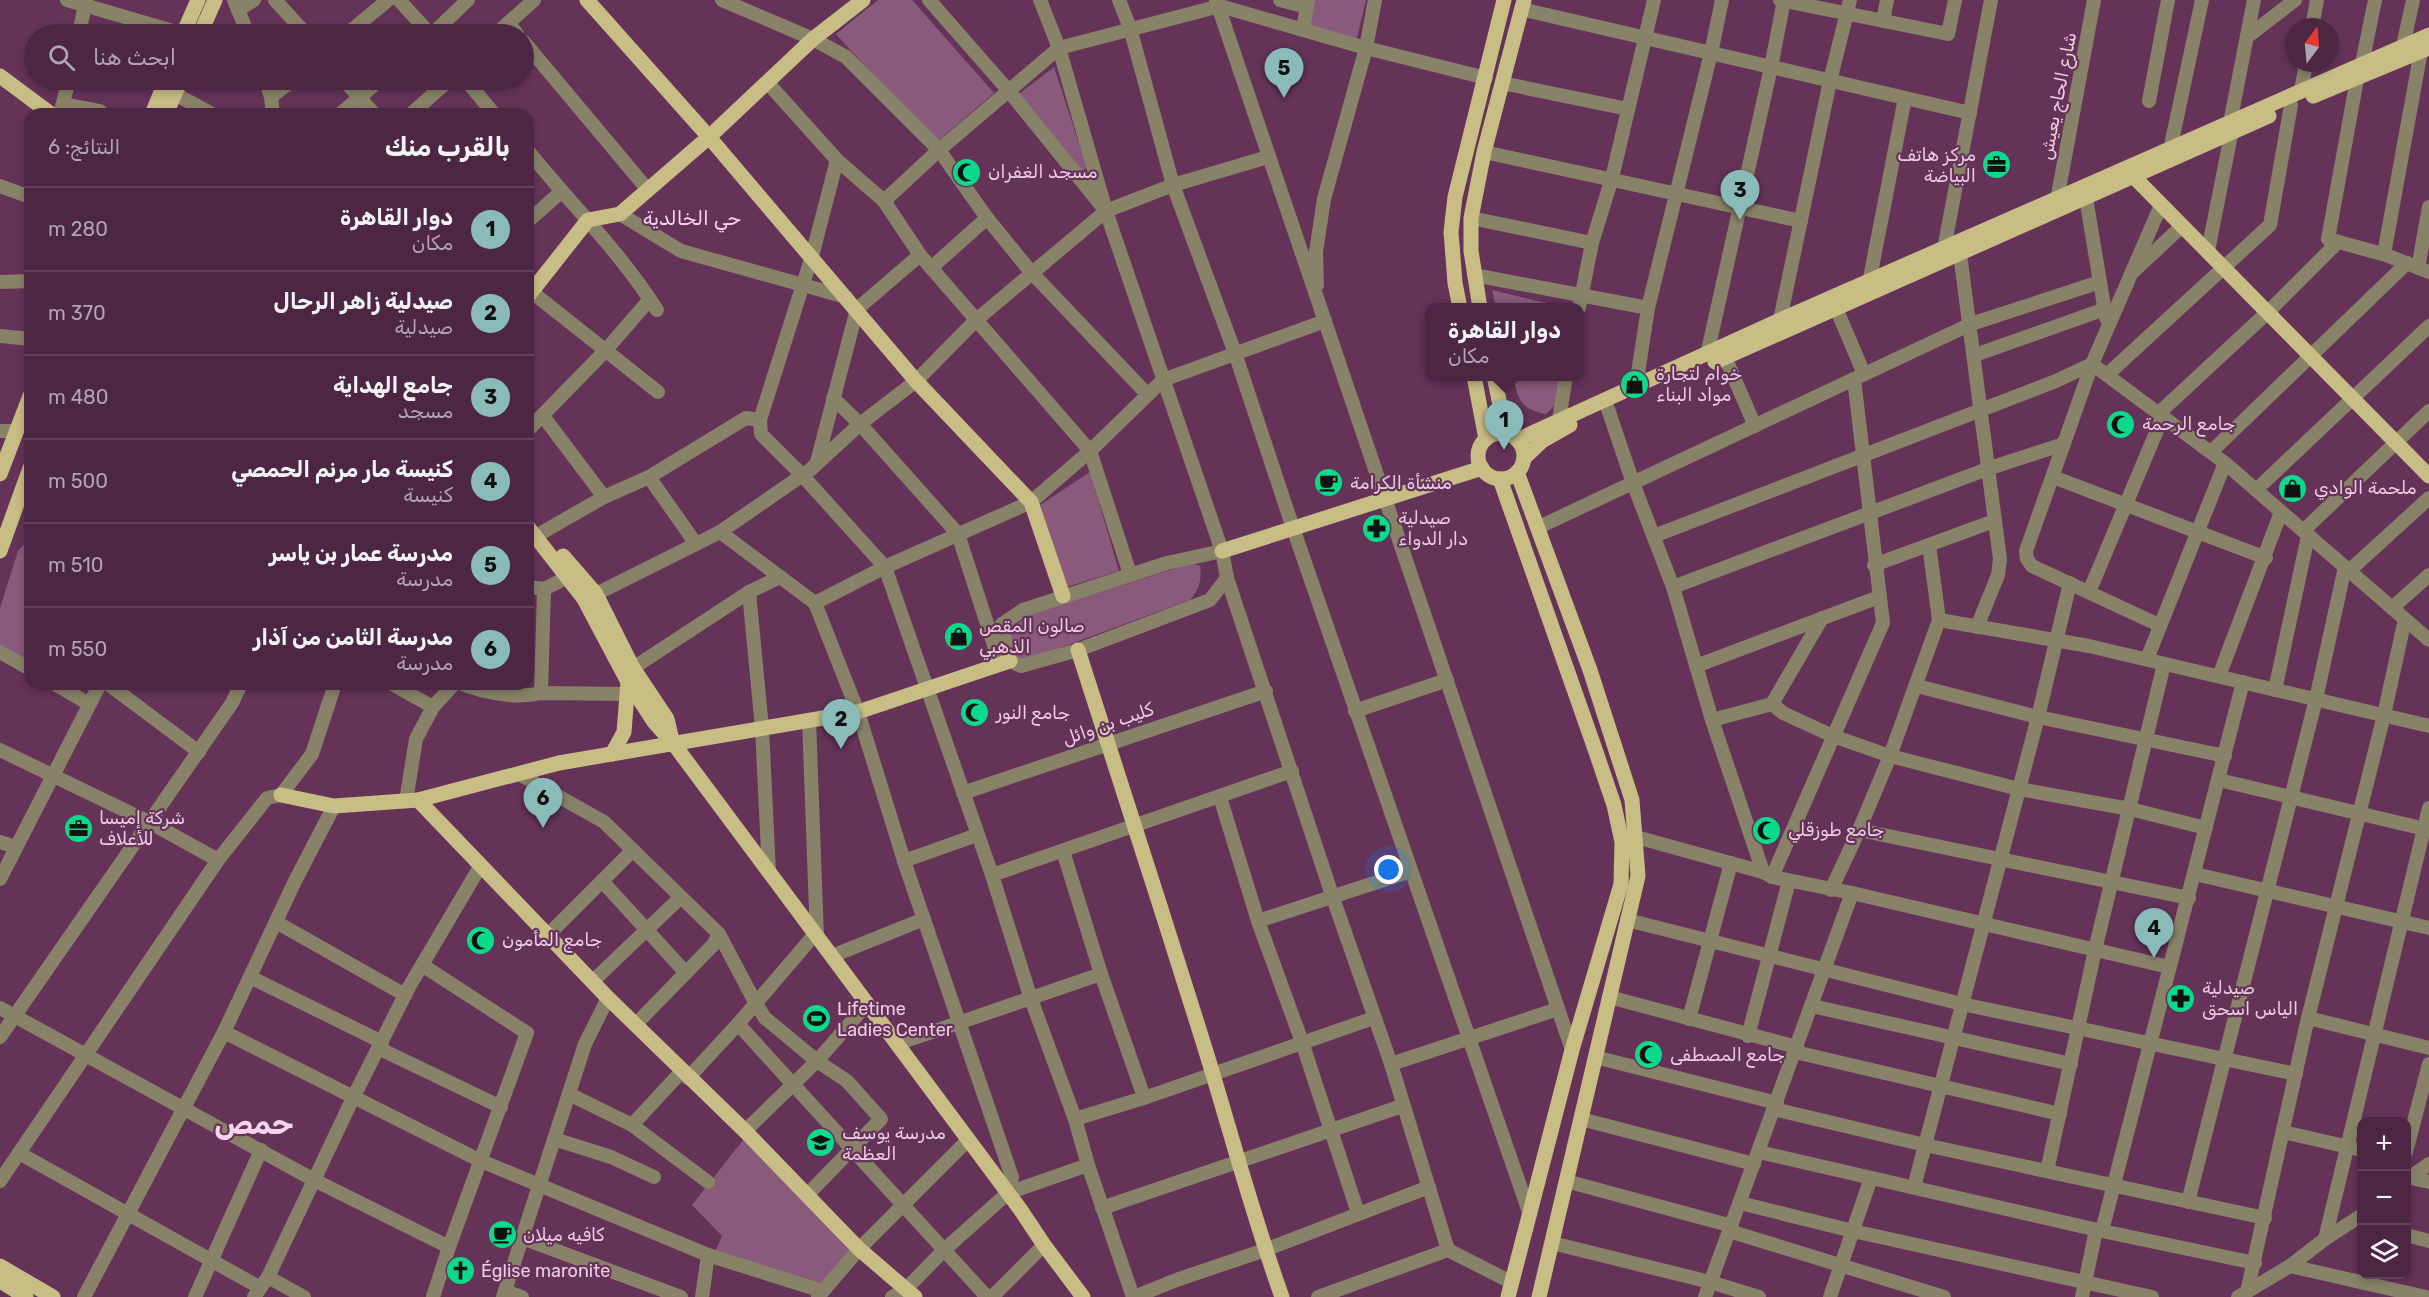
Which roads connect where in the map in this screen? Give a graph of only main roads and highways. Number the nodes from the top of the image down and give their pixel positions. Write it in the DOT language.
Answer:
graph roads {
  1 [pos="198,0"];
  2 [pos="215,0"];
  3 [pos="587,0"];
  4 [pos="863,0"];
  5 [pos="1504,0"];
  6 [pos="1522,5"];
  7 [pos="187,24"];
  8 [pos="204,24"];
  9 [pos="2429,35"];
  10 [pos="2425,49"];
  11 [pos="2359,72"];
  12 [pos="0,76"];
  13 [pos="162,90"];
  14 [pos="175,90"];
  15 [pos="43,108"];
  16 [pos="156,108"];
  17 [pos="159,108"];
  18 [pos="2230,129"];
  19 [pos="709,137"];
  20 [pos="2134,177"];
  21 [pos="534,286"];
  22 [pos="1459,303"];
  23 [pos="1479,303"];
  24 [pos="1475,381"];
  25 [pos="1495,381"];
  26 [pos="24,411"];
  27 [pos="1511,437"];
  28 [pos="1486,439"];
  29 [pos="1521,465"];
  30 [pos="1482,468"];
  31 [pos="0,474"];
  32 [pos="2429,476"];
  33 [pos="1500,479"];
  34 [pos="24,485"];
  35 [pos="534,522"];
  36 [pos="534,534"];
  37 [pos="0,551"];
  38 [pos="1222,551"];
  39 [pos="1063,596"];
  40 [pos="1078,650"];
  41 [pos="1005,662"];
  42 [pos="629,681"];
  43 [pos="673,743"];
  44 [pos="612,754"];
  45 [pos="281,795"];
  46 [pos="412,800"];
  47 [pos="0,1266"];
  48 [pos="0,1281"];
  49 [pos="904,1294"];
  50 [pos="26,1297"];
  51 [pos="52,1297"];
  52 [pos="1083,1297"];
  53 [pos="1282,1297"];
  54 [pos="1508,1297"];
  55 [pos="1539,1297"];
  1 -- 7 [label="main road"];
  2 -- 8 [label="main road"];
  3 -- 19 [label="main road"];
  4 -- 19 [label="main road"];
  5 -- 22 [label="main road"];
  6 -- 23 [label="main road"];
  9 -- 11 [label="main road"];
  10 -- 11 [label="main road"];
  11 -- 18 [label="main road"];
  11 -- 18 [label="main road"];
  12 -- 15 [label="main road"];
  13 -- 16 [label="main road"];
  14 -- 17 [label="main road"];
  18 -- 20 [label="main road"];
  18 -- 27 [label="main road"];
  19 -- 21 [label="main road"];
  19 -- 39 [label="main road"];
  20 -- 29 [label="main road"];
  20 -- 32 [label="main road"];
  24 -- 28 [label="main road"];
  25 -- 27 [label="main road"];
  26 -- 31 [label="main road"];
  27 -- 28 [label="main road"];
  27 -- 29 [label="main road"];
  28 -- 30 [label="main road"];
  29 -- 33 [label="main road"];
  29 -- 55 [label="main road"];
  30 -- 33 [label="main road"];
  30 -- 38 [label="main road"];
  33 -- 54 [label="main road"];
  34 -- 37 [label="main road"];
  35 -- 42 [label="main road"];
  36 -- 42 [label="main road"];
  40 -- 53 [label="main road"];
  41 -- 43 [label="main road"];
  42 -- 43 [label="main road"];
  42 -- 44 [label="main road"];
  43 -- 44 [label="main road"];
  43 -- 52 [label="main road"];
  44 -- 46 [label="main road"];
  45 -- 46 [label="main road"];
  46 -- 49 [label="main road"];
  47 -- 51 [label="main road"];
  48 -- 50 [label="main road"];
}
